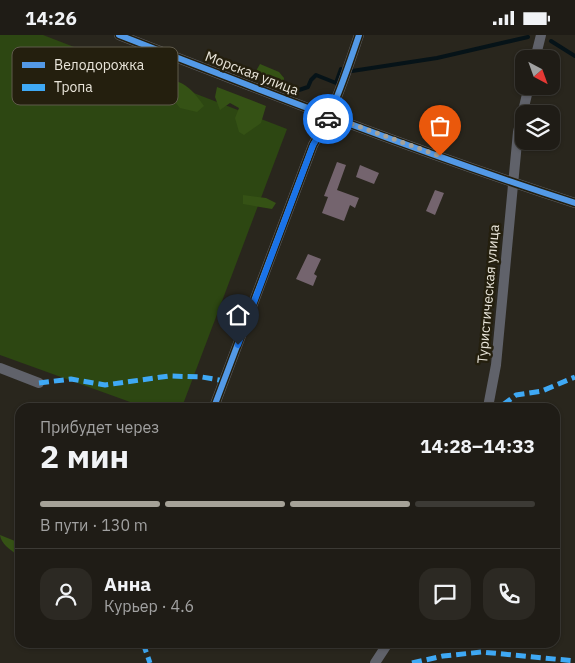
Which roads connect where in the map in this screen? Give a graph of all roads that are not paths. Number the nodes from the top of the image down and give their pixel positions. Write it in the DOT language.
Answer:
graph roads {
  1 [pos="119,35"];
  2 [pos="359,35"];
  3 [pos="541,35"];
  4 [pos="150,47"];
  5 [pos="537,50"];
  6 [pos="178,58"];
  7 [pos="527,95"];
  8 [pos="330,116"];
  9 [pos="513,183"];
  10 [pos="575,203"];
  11 [pos="0,368"];
  12 [pos="39,383"];
  13 [pos="216,403"];
  14 [pos="489,403"];
  15 [pos="385,648"];
  16 [pos="375,663"];
  1 -- 4 [label="street, Морская улица"];
  2 -- 8 [label="street"];
  3 -- 5 [label="street"];
  6 -- 8 [label="street, Морская улица"];
  7 -- 9 [label="street, Туристическая улица"];
  8 -- 9 [label="street, Морская улица"];
  8 -- 13 [label="street"];
  9 -- 10 [label="street, Морская улица"];
  9 -- 14 [label="street, Туристическая улица"];
  11 -- 12 [label="street"];
  15 -- 16 [label="street"];
}
